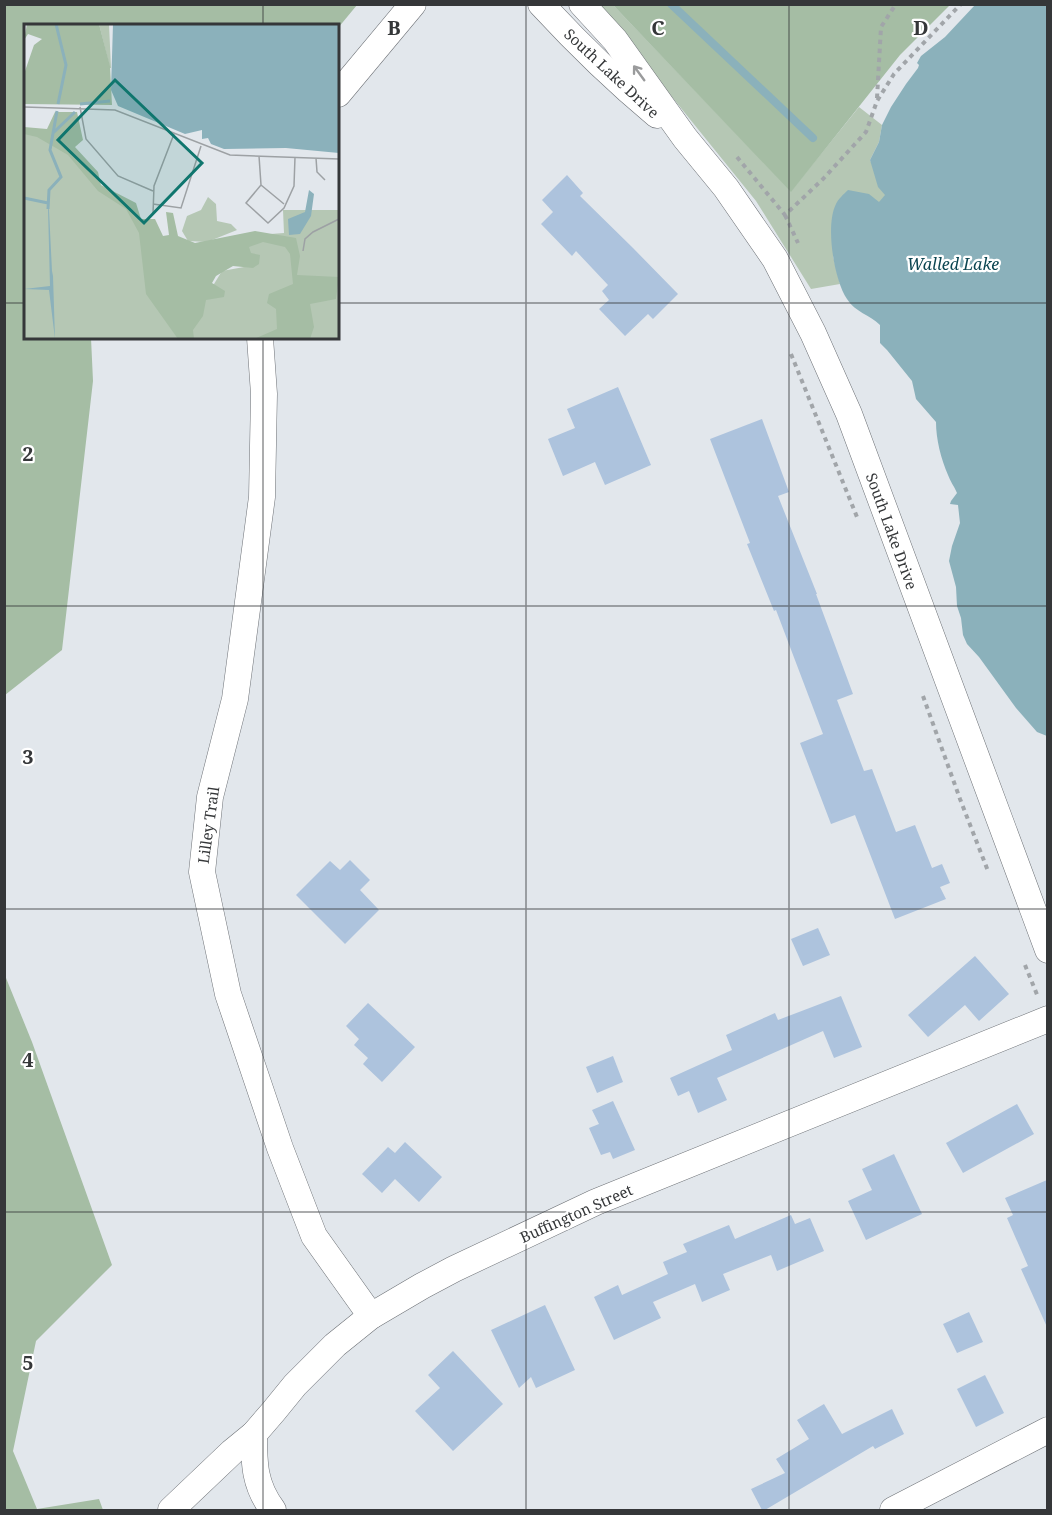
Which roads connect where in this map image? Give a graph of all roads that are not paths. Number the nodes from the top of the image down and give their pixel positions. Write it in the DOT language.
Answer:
graph roads {
  1 [pos="413,4"];
  2 [pos="541,4"];
  3 [pos="582,4"];
  4 [pos="339,93"];
  5 [pos="685,138"];
  6 [pos="260,339"];
  7 [pos="1047,950"];
  8 [pos="1047,1020"];
  9 [pos="371,1316"];
  10 [pos="1047,1431"];
  11 [pos="254,1434"];
  12 [pos="171,1510"];
  13 [pos="273,1510"];
  14 [pos="893,1510"];
  1 -- 4 [label="street"];
  2 -- 5 [label="street, South Lake Drive"];
  5 -- 3 [label="street, South Lake Drive, one-way"];
  5 -- 7 [label="street, South Lake Drive"];
  6 -- 9 [label="street, Lilley Trail"];
  8 -- 9 [label="street, Buffington Street"];
  9 -- 11 [label="street, Buffington Street"];
  10 -- 14 [label="street"];
  11 -- 12 [label="street, Buffington Street"];
  11 -- 13 [label="street"];
}
